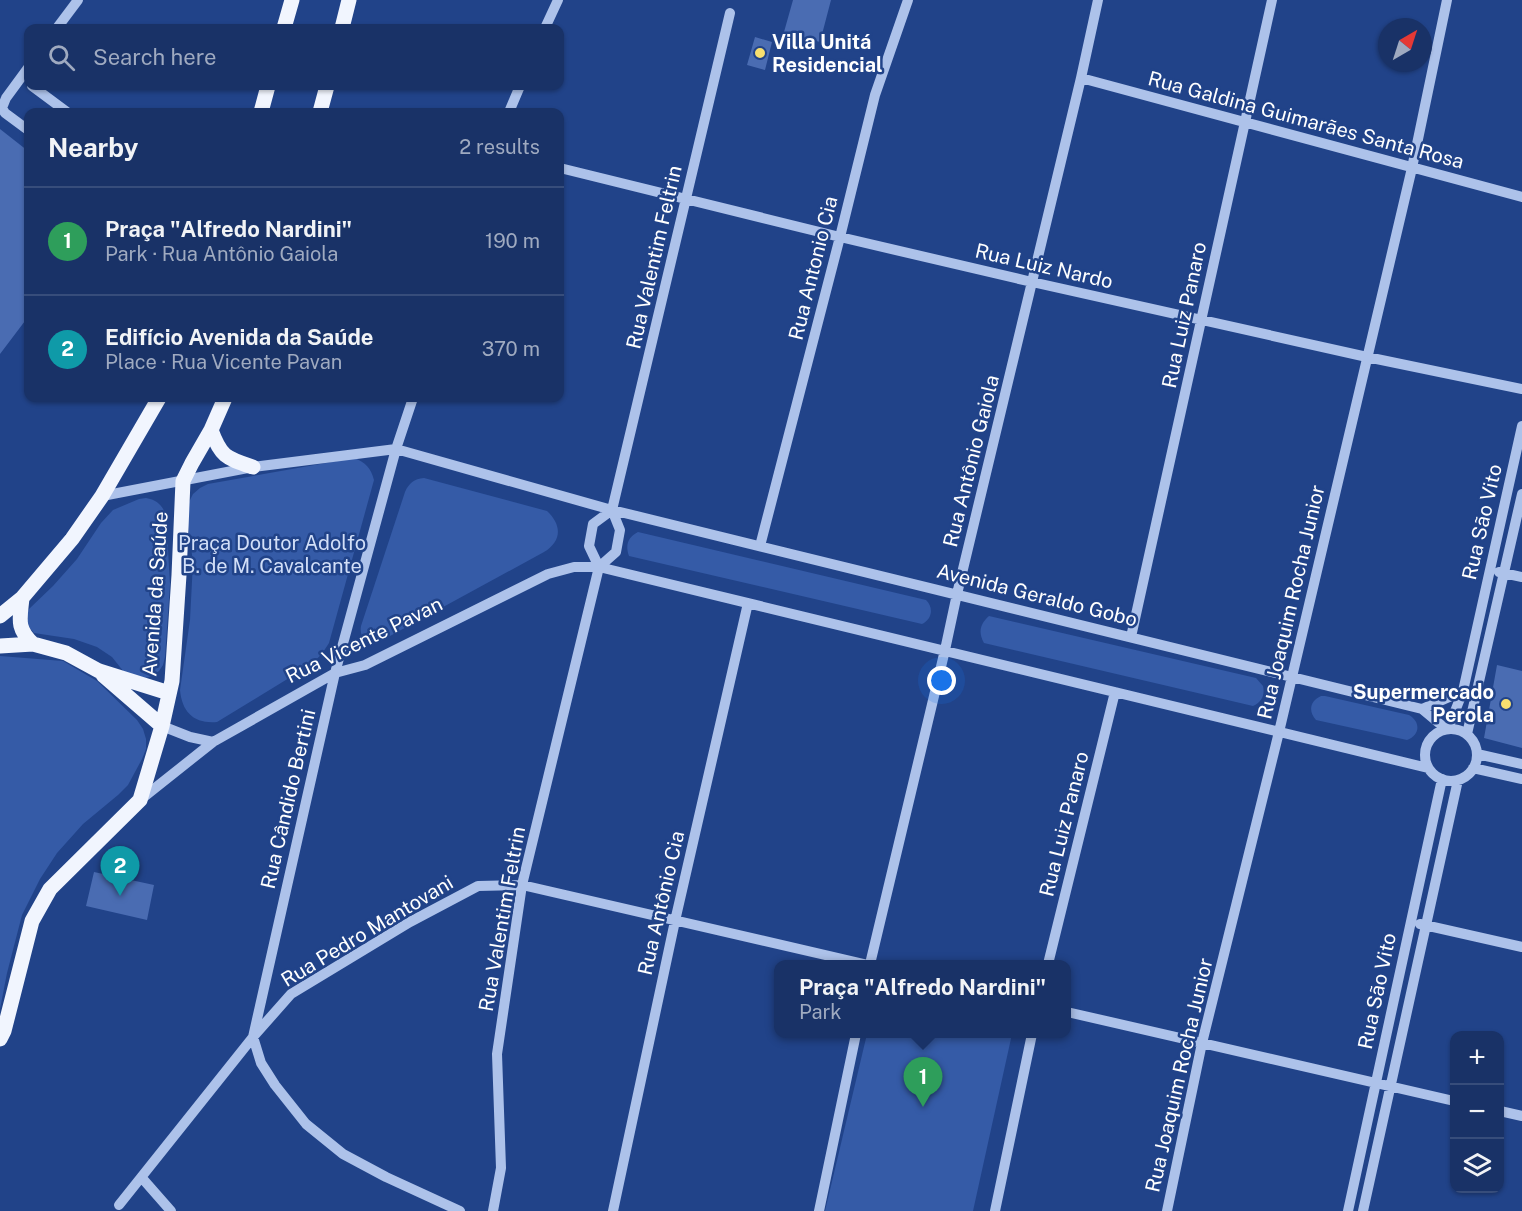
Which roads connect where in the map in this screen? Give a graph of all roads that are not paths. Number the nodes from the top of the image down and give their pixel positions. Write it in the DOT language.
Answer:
graph roads {
  1 [pos="78,0"];
  2 [pos="291,0"];
  3 [pos="349,0"];
  4 [pos="558,0"];
  5 [pos="908,0"];
  6 [pos="1098,0"];
  7 [pos="1272,0"];
  8 [pos="1447,0"];
  9 [pos="730,12"];
  10 [pos="60,24"];
  11 [pos="285,24"];
  12 [pos="343,24"];
  13 [pos="547,24"];
  14 [pos="1081,78"];
  15 [pos="24,81"];
  16 [pos="37,90"];
  17 [pos="267,90"];
  18 [pos="326,90"];
  19 [pos="518,90"];
  20 [pos="62,108"];
  21 [pos="262,108"];
  22 [pos="321,108"];
  23 [pos="511,108"];
  24 [pos="1245,122"];
  25 [pos="24,127"];
  26 [pos="1412,168"];
  27 [pos="564,169"];
  28 [pos="1522,197"];
  29 [pos="687,199"];
  30 [pos="840,237"];
  31 [pos="1032,282"];
  32 [pos="1202,320"];
  33 [pos="1367,357"];
  34 [pos="1522,388"];
  35 [pos="157,402"];
  36 [pos="223,402"];
  37 [pos="412,402"];
  38 [pos="1522,426"];
  39 [pos="211,430"];
  40 [pos="396,449"];
  41 [pos="253,467"];
  42 [pos="183,481"];
  43 [pos="1522,494"];
  44 [pos="102,496"];
  45 [pos="612,510"];
  46 [pos="759,546"];
  47 [pos="599,567"];
  48 [pos="1490,569"];
  49 [pos="1504,573"];
  50 [pos="1522,577"];
  51 [pos="957,594"];
  52 [pos="22,598"];
  53 [pos="748,603"];
  54 [pos="0,616"];
  55 [pos="1131,637"];
  56 [pos="33,644"];
  57 [pos="0,645"];
  58 [pos="945,650"];
  59 [pos="99,671"];
  60 [pos="335,672"];
  61 [pos="1292,676"];
  62 [pos="1463,690"];
  63 [pos="1114,692"];
  64 [pos="169,693"];
  65 [pos="1422,708"];
  66 [pos="162,726"];
  67 [pos="1447,729"];
  68 [pos="1279,732"];
  69 [pos="1467,734"];
  70 [pos="213,742"];
  71 [pos="1477,754"];
  72 [pos="1522,764"];
  73 [pos="1428,768"];
  74 [pos="1473,768"];
  75 [pos="1442,779"];
  76 [pos="1522,779"];
  77 [pos="1458,780"];
  78 [pos="140,800"];
  79 [pos="522,885"];
  80 [pos="675,921"];
  81 [pos="1411,921"];
  82 [pos="1426,925"];
  83 [pos="1522,947"];
  84 [pos="846,960"];
  85 [pos="871,960"];
  86 [pos="1049,960"];
  87 [pos="1071,1013"];
  88 [pos="2,1035"];
  89 [pos="253,1037"];
  90 [pos="855,1038"];
  91 [pos="1031,1038"];
  92 [pos="1202,1043"];
  93 [pos="1376,1084"];
  94 [pos="1390,1087"];
  95 [pos="1450,1100"];
  96 [pos="1504,1112"];
  97 [pos="1522,1116"];
  98 [pos="142,1178"];
  99 [pos="119,1205"];
  100 [pos="171,1211"];
  101 [pos="460,1211"];
  102 [pos="493,1211"];
  103 [pos="613,1211"];
  104 [pos="819,1211"];
  105 [pos="995,1211"];
  106 [pos="1167,1211"];
  107 [pos="1348,1211"];
  108 [pos="1364,1211"];
  1 -- 10 [label="street"];
  2 -- 11 [label="main road"];
  3 -- 12 [label="main road"];
  4 -- 13 [label="street"];
  5 -- 30 [label="street, Rua Antonio Cia"];
  6 -- 14 [label="street, Rua Antônio Gaiola"];
  7 -- 24 [label="street, Rua Luiz Panaro"];
  8 -- 26 [label="street, Rua Joaquim Rocha Junior"];
  9 -- 29 [label="street, Rua Valentim Feltrin"];
  14 -- 24 [label="street, Rua Galdina Guimarães Santa Rosa"];
  14 -- 31 [label="street, Rua Antônio Gaiola"];
  15 -- 25 [label="street"];
  16 -- 20 [label="street"];
  17 -- 21 [label="main road"];
  18 -- 22 [label="main road"];
  19 -- 23 [label="street"];
  24 -- 26 [label="street, Rua Galdina Guimarães Santa Rosa"];
  24 -- 32 [label="street, Rua Luiz Panaro"];
  26 -- 28 [label="street, Rua Galdina Guimarães Santa Rosa"];
  26 -- 33 [label="street, Rua Joaquim Rocha Junior"];
  27 -- 29 [label="street, Rua Luiz Nardo"];
  29 -- 30 [label="street, Rua Luiz Nardo"];
  29 -- 45 [label="street, Rua Valentim Feltrin"];
  30 -- 31 [label="street, Rua Luiz Nardo"];
  30 -- 46 [label="street, Rua Antonio Cia"];
  31 -- 32 [label="street, Rua Luiz Nardo"];
  31 -- 51 [label="street, Rua Antônio Gaiola"];
  32 -- 33 [label="street, Rua Luiz Nardo"];
  32 -- 55 [label="street, Rua Luiz Panaro"];
  33 -- 34 [label="street, Rua Luiz Nardo"];
  33 -- 61 [label="street, Rua Joaquim Rocha Junior"];
  35 -- 44 [label="main road"];
  36 -- 39 [label="main road, Avenida da Saúde"];
  37 -- 40 [label="street, Rua Cândido Bertini"];
  38 -- 48 [label="street, Rua São Vito"];
  39 -- 41 [label="main road"];
  39 -- 42 [label="main road, Avenida da Saúde"];
  40 -- 41 [label="street"];
  40 -- 45 [label="street, Avenida Geraldo Gobo"];
  40 -- 60 [label="street, Rua Cândido Bertini"];
  41 -- 42 [label="street"];
  42 -- 44 [label="street"];
  42 -- 64 [label="main road, Avenida da Saúde"];
  43 -- 49 [label="street, Rua São Vito"];
  44 -- 52 [label="main road"];
  45 -- 46 [label="street, Avenida Geraldo Gobo"];
  45 -- 47 [label="street, Rua Valentim Feltrin"];
  45 -- 47 [label="street"];
  46 -- 51 [label="street, Avenida Geraldo Gobo"];
  47 -- 53 [label="street"];
  47 -- 60 [label="street, Rua Vicente Pavan"];
  47 -- 79 [label="street, Rua Valentim Feltrin"];
  48 -- 49 [label="street"];
  48 -- 62 [label="street, Rua São Vito"];
  49 -- 50 [label="street"];
  49 -- 69 [label="street, Rua São Vito"];
  51 -- 55 [label="street, Avenida Geraldo Gobo"];
  51 -- 58 [label="street, Rua Antônio Gaiola"];
  52 -- 54 [label="main road"];
  52 -- 56 [label="main road"];
  53 -- 58 [label="street"];
  53 -- 80 [label="street, Rua Antônio Cia"];
  55 -- 61 [label="street, Avenida Geraldo Gobo"];
  56 -- 57 [label="main road"];
  56 -- 59 [label="main road"];
  58 -- 63 [label="street"];
  58 -- 85 [label="street, Rua Antônio Gaiola"];
  59 -- 64 [label="main road"];
  59 -- 66 [label="main road"];
  60 -- 70 [label="street, Rua Vicente Pavan"];
  60 -- 89 [label="street, Rua Cândido Bertini"];
  61 -- 65 [label="street, Avenida Geraldo Gobo"];
  61 -- 68 [label="street, Rua Joaquim Rocha Junior"];
  62 -- 65 [label="street"];
  62 -- 67 [label="street, Rua São Vito"];
  63 -- 68 [label="street"];
  63 -- 86 [label="street, Rua Luiz Panaro"];
  64 -- 66 [label="main road, Avenida da Saúde"];
  65 -- 67 [label="street, Avenida Geraldo Gobo"];
  66 -- 70 [label="street"];
  66 -- 78 [label="main road, Avenida da Saúde"];
  67 -- 69 [label="street"];
  67 -- 73 [label="street"];
  68 -- 73 [label="street"];
  68 -- 92 [label="street, Rua Joaquim Rocha Junior"];
  69 -- 71 [label="street"];
  70 -- 78 [label="street, Rua Vicente Pavan"];
  71 -- 72 [label="street"];
  71 -- 74 [label="street"];
  73 -- 75 [label="street"];
  74 -- 76 [label="street"];
  74 -- 77 [label="street"];
  75 -- 77 [label="street"];
  75 -- 81 [label="street, Rua São Vito"];
  77 -- 82 [label="street, Rua São Vito"];
  78 -- 88 [label="main road"];
  79 -- 80 [label="street, Rua Pedro Mantovani"];
  79 -- 89 [label="street, Rua Pedro Mantovani"];
  79 -- 102 [label="street, Rua Valentim Feltrin"];
  80 -- 84 [label="street, Rua Pedro Mantovani"];
  80 -- 103 [label="street, Rua Antônio Cia"];
  81 -- 82 [label="street"];
  81 -- 93 [label="street, Rua São Vito"];
  82 -- 83 [label="street"];
  82 -- 94 [label="street, Rua São Vito"];
  87 -- 92 [label="street"];
  89 -- 98 [label="street, Rua Pedro Mantovani"];
  89 -- 101 [label="street"];
  90 -- 104 [label="street"];
  91 -- 105 [label="street"];
  92 -- 93 [label="street"];
  92 -- 106 [label="street, Rua Joaquim Rocha Junior"];
  93 -- 94 [label="street"];
  93 -- 107 [label="street, Rua São Vito"];
  94 -- 95 [label="street"];
  94 -- 108 [label="street, Rua São Vito"];
  96 -- 97 [label="street"];
  98 -- 99 [label="street, Rua Pedro Mantovani"];
  98 -- 100 [label="street"];
}
